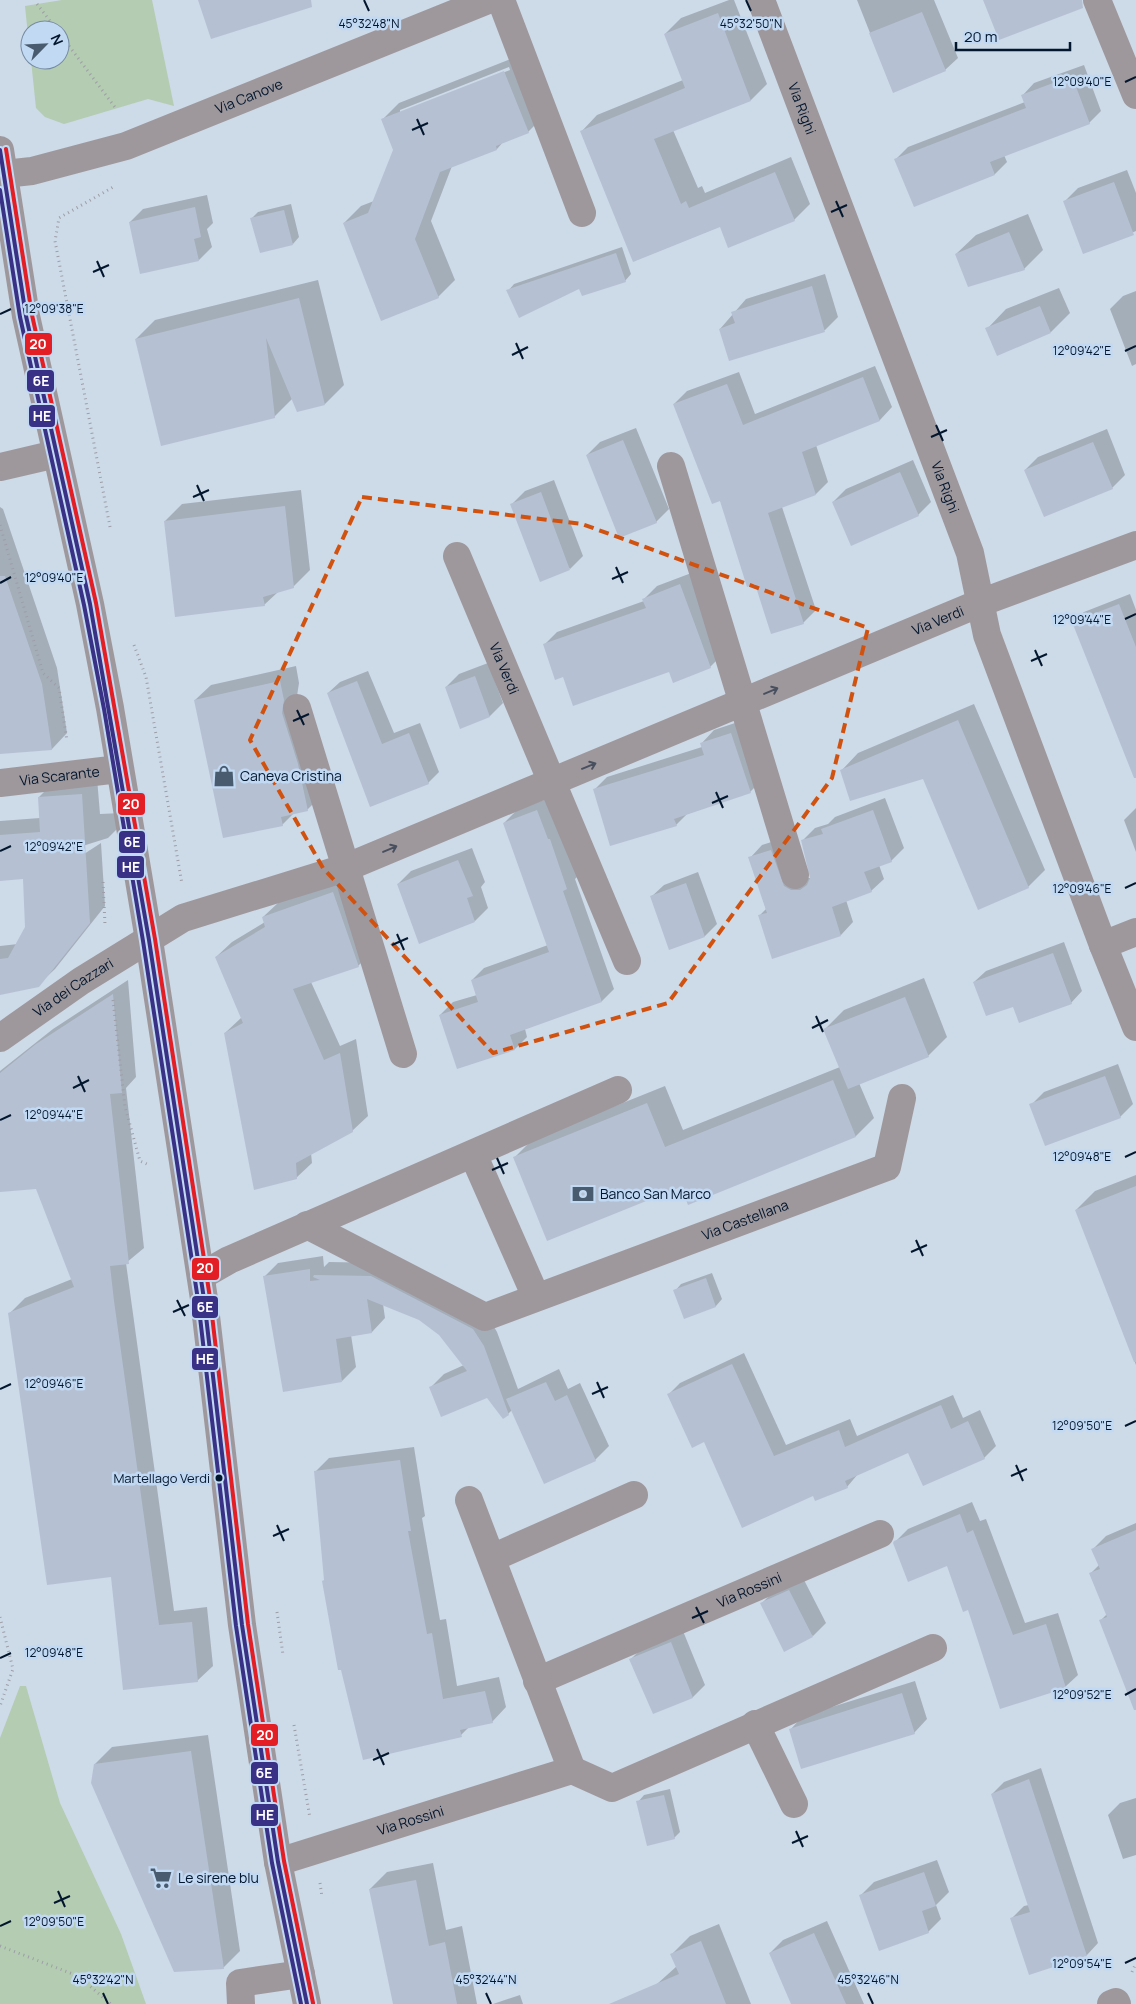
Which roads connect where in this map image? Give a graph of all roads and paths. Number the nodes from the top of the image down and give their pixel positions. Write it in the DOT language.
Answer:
graph roads {
  1 [pos="488,0"];
  2 [pos="501,0"];
  3 [pos="762,0"];
  4 [pos="1097,0"];
  5 [pos="37,4"];
  6 [pos="49,20"];
  7 [pos="70,47"];
  8 [pos="1127,48"];
  9 [pos="1136,95"];
  10 [pos="117,110"];
  11 [pos="2,162"];
  12 [pos="116,185"];
  13 [pos="582,214"];
  14 [pos="56,454"];
  15 [pos="671,466"];
  16 [pos="0,467"];
  17 [pos="0,525"];
  18 [pos="111,532"];
  19 [pos="1136,545"];
  20 [pos="457,556"];
  21 [pos="980,603"];
  22 [pos="132,638"];
  23 [pos="743,703"];
  24 [pos="297,708"];
  25 [pos="68,743"];
  26 [pos="120,769"];
  27 [pos="551,782"];
  28 [pos="0,784"];
  29 [pos="346,868"];
  30 [pos="795,875"];
  31 [pos="183,887"];
  32 [pos="1136,932"];
  33 [pos="149,940"];
  34 [pos="1103,945"];
  35 [pos="627,961"];
  36 [pos="1136,1027"];
  37 [pos="0,1038"];
  38 [pos="403,1054"];
  39 [pos="618,1090"];
  40 [pos="902,1098"];
  41 [pos="473,1154"];
  42 [pos="307,1225"];
  43 [pos="201,1276"];
  44 [pos="536,1298"];
  45 [pos="634,1495"];
  46 [pos="469,1500"];
  47 [pos="880,1534"];
  48 [pos="492,1558"];
  49 [pos="0,1617"];
  50 [pos="933,1648"];
  51 [pos="537,1681"];
  52 [pos="0,1706"];
  53 [pos="755,1724"];
  54 [pos="572,1770"];
  55 [pos="794,1804"];
  56 [pos="278,1862"];
  57 [pos="0,1946"];
  58 [pos="301,1974"];
  59 [pos="111,2004"];
  60 [pos="241,2004"];
  61 [pos="307,2004"];
  62 [pos="1111,2004"];
  63 [pos="1117,2004"];
  1 -- 11 [label="street, Via Canove"];
  2 -- 13 [label="street"];
  3 -- 21 [label="street, Via Righi"];
  4 -- 8 [label="street"];
  5 -- 6 [label="path"];
  7 -- 10 [label="path"];
  8 -- 9 [label="street"];
  11 -- 14 [label="street"];
  12 -- 18 [label="path"];
  14 -- 16 [label="street"];
  14 -- 26 [label="street"];
  15 -- 23 [label="street"];
  17 -- 25 [label="path"];
  19 -- 21 [label="street, Via Verdi"];
  20 -- 27 [label="street, Via Verdi"];
  23 -- 21 [label="street, Via Verdi, one-way"];
  21 -- 34 [label="street, Via Righi"];
  22 -- 31 [label="path"];
  27 -- 23 [label="street, Via Verdi, one-way"];
  23 -- 30 [label="street"];
  24 -- 29 [label="street"];
  26 -- 28 [label="street, Via Scarante"];
  26 -- 33 [label="street"];
  29 -- 27 [label="street, Via Verdi, one-way"];
  27 -- 35 [label="street, Via Verdi"];
  29 -- 33 [label="street, Via Verdi"];
  29 -- 38 [label="street"];
  32 -- 34 [label="street"];
  33 -- 37 [label="street, Via dei Cazzari"];
  33 -- 43 [label="street"];
  34 -- 36 [label="street, Via Righi"];
  39 -- 41 [label="street"];
  40 -- 44 [label="street, Via Castellana"];
  41 -- 42 [label="street"];
  41 -- 44 [label="street"];
  42 -- 43 [label="street"];
  42 -- 44 [label="street, Via Castellana"];
  43 -- 56 [label="street"];
  45 -- 48 [label="street"];
  46 -- 48 [label="street"];
  47 -- 51 [label="street, Via Rossini"];
  48 -- 51 [label="street"];
  49 -- 52 [label="path"];
  50 -- 53 [label="street"];
  51 -- 54 [label="street"];
  53 -- 54 [label="street"];
  53 -- 55 [label="street"];
  54 -- 56 [label="street, Via Rossini"];
  56 -- 58 [label="street"];
  57 -- 59 [label="path"];
  58 -- 60 [label="street"];
  58 -- 61 [label="street"];
  62 -- 63 [label="street"];
}
